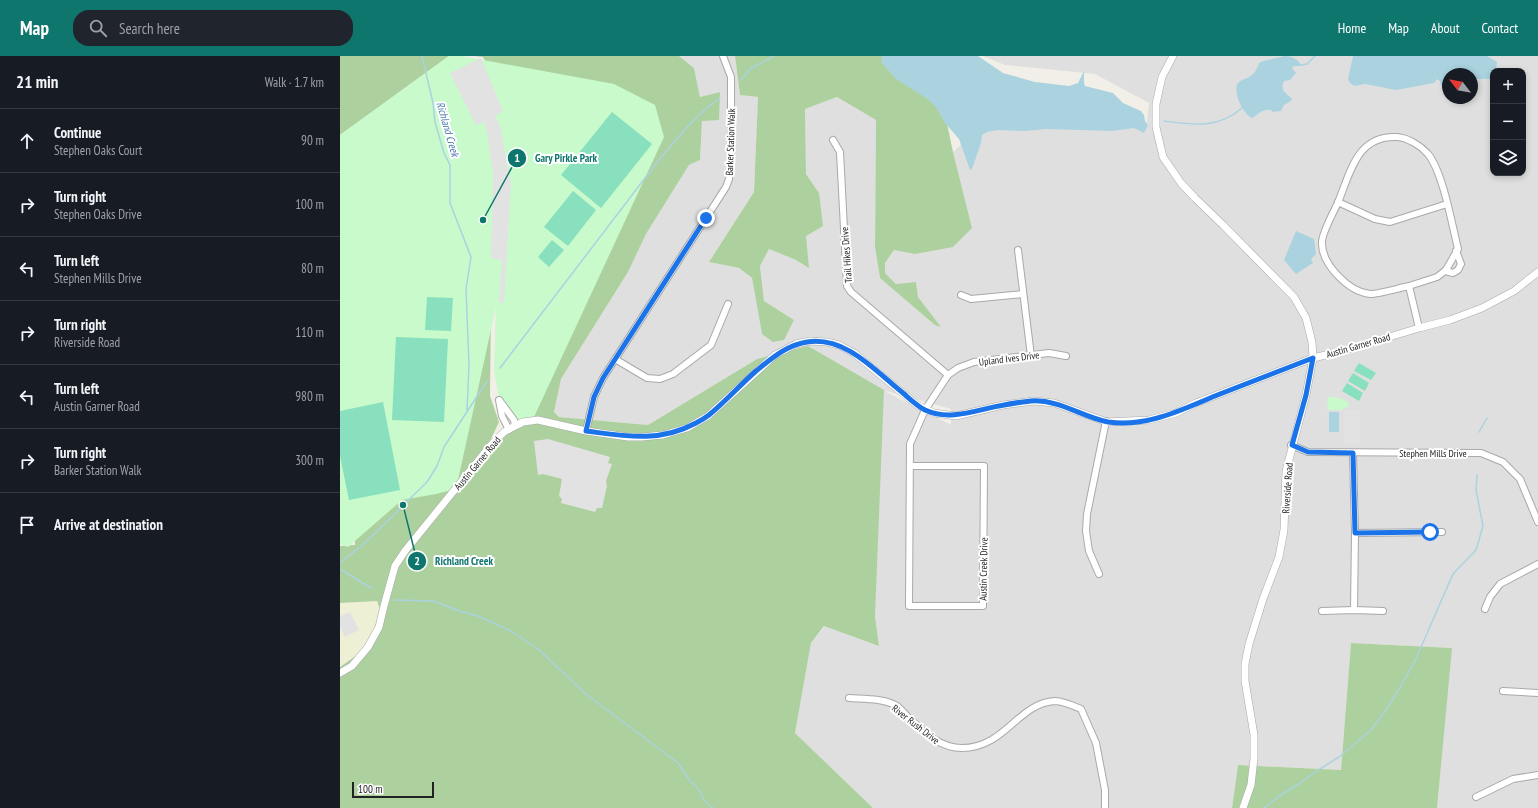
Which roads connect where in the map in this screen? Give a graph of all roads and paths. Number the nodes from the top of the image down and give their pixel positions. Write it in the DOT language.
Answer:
graph roads {
  1 [pos="723,56"];
  2 [pos="1173,56"];
  3 [pos="833,140"];
  4 [pos="1338,202"];
  5 [pos="1447,204"];
  6 [pos="1018,250"];
  7 [pos="1456,251"];
  8 [pos="1445,271"];
  9 [pos="1538,272"];
  10 [pos="1409,286"];
  11 [pos="1023,294"];
  12 [pos="961,296"];
  13 [pos="728,304"];
  14 [pos="1419,328"];
  15 [pos="1031,356"];
  16 [pos="1066,356"];
  17 [pos="1313,358"];
  18 [pos="615,359"];
  19 [pos="948,374"];
  20 [pos="925,410"];
  21 [pos="1106,421"];
  22 [pos="586,431"];
  23 [pos="1292,445"];
  24 [pos="1353,453"];
  25 [pos="910,466"];
  26 [pos="1538,522"];
  27 [pos="1442,532"];
  28 [pos="1355,533"];
  29 [pos="1538,564"];
  30 [pos="1099,574"];
  31 [pos="1485,609"];
  32 [pos="1354,610"];
  33 [pos="1322,611"];
  34 [pos="1383,611"];
  35 [pos="340,673"];
  36 [pos="1504,691"];
  37 [pos="1538,693"];
  38 [pos="849,698"];
  39 [pos="1538,775"];
  40 [pos="1476,797"];
  41 [pos="1105,808"];
  42 [pos="1243,808"];
  1 -- 18 [label="street, Barker Station Walk"];
  2 -- 17 [label="street, Riverside Road"];
  3 -- 19 [label="street, Trail Hikes Drive"];
  4 -- 5 [label="street"];
  4 -- 5 [label="street"];
  4 -- 10 [label="street"];
  5 -- 7 [label="street"];
  6 -- 11 [label="street"];
  7 -- 8 [label="street"];
  7 -- 8 [label="street"];
  8 -- 10 [label="street"];
  9 -- 14 [label="street, Austin Garner Road"];
  10 -- 14 [label="street"];
  11 -- 12 [label="street"];
  11 -- 15 [label="street"];
  13 -- 18 [label="street"];
  14 -- 17 [label="street, Austin Garner Road"];
  15 -- 16 [label="street, Upland Ives Drive"];
  15 -- 19 [label="street, Upland Ives Drive"];
  17 -- 21 [label="street, Austin Garner Road"];
  17 -- 23 [label="street, Riverside Road"];
  18 -- 22 [label="street, Barker Station Walk"];
  19 -- 20 [label="street"];
  20 -- 21 [label="street, Austin Garner Road"];
  20 -- 22 [label="street, Austin Garner Road"];
  20 -- 25 [label="street, Austin Creek Drive"];
  21 -- 30 [label="street"];
  22 -- 35 [label="street, Austin Garner Road"];
  23 -- 24 [label="street, Stephen Mills Drive"];
  23 -- 42 [label="street, Riverside Road"];
  24 -- 26 [label="street, Stephen Mills Drive"];
  24 -- 28 [label="street"];
  25 -- 25 [label="street, Austin Creek Drive"];
  27 -- 28 [label="street"];
  28 -- 32 [label="street"];
  29 -- 31 [label="street"];
  32 -- 33 [label="street"];
  32 -- 34 [label="street"];
  36 -- 37 [label="street"];
  38 -- 41 [label="street, River Rush Drive"];
  39 -- 40 [label="street"];
}
